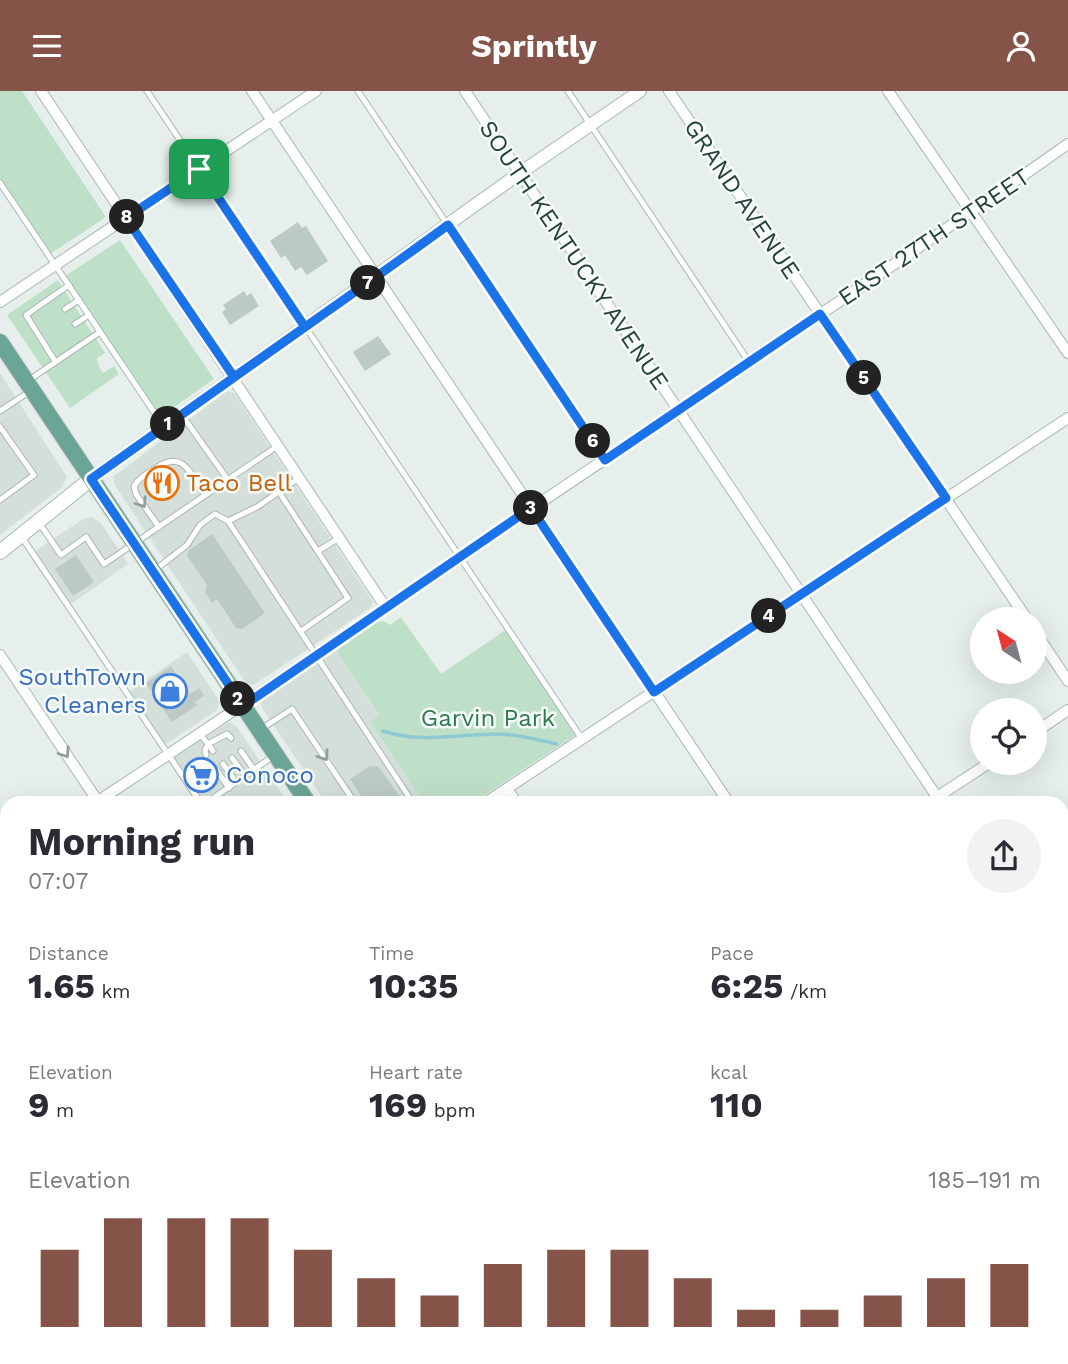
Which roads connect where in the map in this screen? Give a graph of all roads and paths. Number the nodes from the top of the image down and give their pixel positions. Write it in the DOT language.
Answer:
graph roads {
  1 [pos="41,91"];
  2 [pos="146,91"];
  3 [pos="252,91"];
  4 [pos="316,91"];
  5 [pos="358,91"];
  6 [pos="465,91"];
  7 [pos="568,91"];
  8 [pos="640,91"];
  9 [pos="669,91"];
  10 [pos="888,91"];
  11 [pos="272,121"];
  12 [pos="590,124"];
  13 [pos="1068,144"];
  14 [pos="199,169"];
  15 [pos="520,173"];
  16 [pos="0,183"];
  17 [pos="973,211"];
  18 [pos="126,218"];
  19 [pos="448,225"];
  20 [pos="55,265"];
  21 [pos="376,277"];
  22 [pos="69,285"];
  23 [pos="79,300"];
  24 [pos="0,302"];
  25 [pos="65,309"];
  26 [pos="820,314"];
  27 [pos="89,315"];
  28 [pos="75,324"];
  29 [pos="42,326"];
  30 [pos="305,327"];
  31 [pos="36,331"];
  32 [pos="100,332"];
  33 [pos="51,341"];
  34 [pos="0,342"];
  35 [pos="45,345"];
  36 [pos="1068,353"];
  37 [pos="55,361"];
  38 [pos="749,362"];
  39 [pos="234,377"];
  40 [pos="29,386"];
  41 [pos="0,411"];
  42 [pos="678,411"];
  43 [pos="181,415"];
  44 [pos="1068,418"];
  45 [pos="0,427"];
  46 [pos="164,427"];
  47 [pos="279,445"];
  48 [pos="605,460"];
  49 [pos="300,478"];
  50 [pos="91,479"];
  51 [pos="228,480"];
  52 [pos="279,492"];
  53 [pos="205,495"];
  54 [pos="1,498"];
  55 [pos="946,498"];
  56 [pos="531,508"];
  57 [pos="38,521"];
  58 [pos="228,521"];
  59 [pos="159,527"];
  60 [pos="20,536"];
  61 [pos="340,537"];
  62 [pos="134,544"];
  63 [pos="2,547"];
  64 [pos="318,551"];
  65 [pos="459,557"];
  66 [pos="153,571"];
  67 [pos="801,594"];
  68 [pos="1019,607"];
  69 [pos="386,608"];
  70 [pos="301,631"];
  71 [pos="1047,650"];
  72 [pos="0,655"];
  73 [pos="317,655"];
  74 [pos="1068,681"];
  75 [pos="654,692"];
  76 [pos="243,706"];
  77 [pos="1068,710"];
  78 [pos="1047,724"];
  79 [pos="259,730"];
  80 [pos="200,734"];
  81 [pos="218,737"];
  82 [pos="231,738"];
  83 [pos="582,739"];
  84 [pos="208,744"];
  85 [pos="223,744"];
  86 [pos="213,751"];
  87 [pos="241,751"];
  88 [pos="275,754"];
  89 [pos="169,755"];
  90 [pos="206,755"];
  91 [pos="232,758"];
  92 [pos="223,764"];
  93 [pos="216,769"];
  94 [pos="254,770"];
  95 [pos="972,775"];
  96 [pos="245,776"];
  97 [pos="236,782"];
  98 [pos="229,788"];
  99 [pos="507,789"];
  100 [pos="92,796"];
  101 [pos="108,796"];
  102 [pos="199,796"];
  103 [pos="216,796"];
  104 [pos="303,796"];
  105 [pos="350,796"];
  106 [pos="408,796"];
  107 [pos="496,796"];
  108 [pos="512,796"];
  109 [pos="724,796"];
  110 [pos="933,796"];
  111 [pos="943,796"];
  1 -- 18 [label="street"];
  2 -- 14 [label="lane"];
  3 -- 11 [label="street"];
  4 -- 11 [label="street"];
  5 -- 19 [label="lane"];
  6 -- 15 [label="street, SOUTH KENTUCKY AVENUE"];
  7 -- 12 [label="lane"];
  8 -- 12 [label="street"];
  9 -- 26 [label="street, GRAND AVENUE"];
  10 -- 17 [label="street"];
  11 -- 14 [label="street"];
  11 -- 21 [label="street"];
  12 -- 15 [label="street"];
  12 -- 38 [label="lane"];
  13 -- 17 [label="street, EAST 27TH STREET"];
  14 -- 18 [label="street"];
  14 -- 30 [label="lane"];
  15 -- 19 [label="street"];
  15 -- 42 [label="street, SOUTH KENTUCKY AVENUE"];
  16 -- 20 [label="lane"];
  17 -- 26 [label="street, EAST 27TH STREET"];
  17 -- 36 [label="street"];
  18 -- 20 [label="street"];
  18 -- 39 [label="street"];
  19 -- 21 [label="street"];
  19 -- 48 [label="lane"];
  20 -- 22 [label="lane"];
  20 -- 24 [label="street"];
  21 -- 30 [label="street"];
  21 -- 56 [label="street"];
  22 -- 23 [label="lane"];
  22 -- 31 [label="lane"];
  23 -- 25 [label="lane"];
  23 -- 27 [label="lane"];
  26 -- 38 [label="street, EAST 27TH STREET"];
  26 -- 55 [label="street, GRAND AVENUE"];
  27 -- 28 [label="lane"];
  27 -- 32 [label="lane"];
  29 -- 31 [label="lane"];
  30 -- 39 [label="street"];
  30 -- 65 [label="lane"];
  31 -- 35 [label="lane"];
  32 -- 37 [label="lane"];
  32 -- 46 [label="lane"];
  33 -- 35 [label="lane"];
  34 -- 40 [label="main road"];
  35 -- 37 [label="lane"];
  37 -- 40 [label="lane"];
  38 -- 42 [label="street, EAST 27TH STREET"];
  39 -- 43 [label="street"];
  39 -- 47 [label="street"];
  40 -- 41 [label="lane"];
  40 -- 50 [label="main road"];
  42 -- 48 [label="street, EAST 27TH STREET"];
  42 -- 67 [label="street, SOUTH KENTUCKY AVENUE"];
  43 -- 46 [label="street"];
  43 -- 51 [label="lane"];
  44 -- 55 [label="street"];
  45 -- 54 [label="lane"];
  46 -- 50 [label="street"];
  47 -- 49 [label="street"];
  47 -- 51 [label="lane"];
  48 -- 56 [label="street, EAST 27TH STREET"];
  49 -- 52 [label="lane"];
  49 -- 61 [label="street"];
  50 -- 57 [label="main road"];
  50 -- 62 [label="main road"];
  51 -- 53 [label="lane"];
  52 -- 58 [label="lane"];
  52 -- 64 [label="lane"];
  53 -- 59 [label="lane"];
  53 -- 59 [label="lane, one-way"];
  55 -- 67 [label="street"];
  55 -- 68 [label="street, GRAND AVENUE"];
  56 -- 65 [label="street, EAST 27TH STREET"];
  56 -- 75 [label="street"];
  57 -- 60 [label="main road"];
  57 -- 62 [label="lane"];
  58 -- 66 [label="lane"];
  58 -- 70 [label="lane"];
  59 -- 62 [label="lane"];
  60 -- 63 [label="main road"];
  60 -- 89 [label="lane"];
  61 -- 64 [label="lane"];
  61 -- 69 [label="street"];
  62 -- 66 [label="main road"];
  64 -- 70 [label="lane"];
  65 -- 69 [label="street, EAST 27TH STREET"];
  65 -- 83 [label="lane"];
  66 -- 76 [label="main road"];
  67 -- 75 [label="street"];
  67 -- 110 [label="street, SOUTH KENTUCKY AVENUE"];
  69 -- 73 [label="street, EAST 27TH STREET"];
  70 -- 73 [label="lane"];
  71 -- 74 [label="street"];
  72 -- 100 [label="street, one-way"];
  73 -- 76 [label="street, EAST 27TH STREET"];
  73 -- 106 [label="lane"];
  75 -- 83 [label="street"];
  75 -- 109 [label="street"];
  76 -- 79 [label="main road"];
  76 -- 80 [label="street, EAST 27TH STREET"];
  77 -- 78 [label="street"];
  79 -- 88 [label="main road"];
  79 -- 105 [label="lane, one-way"];
  80 -- 84 [label="lane"];
  80 -- 89 [label="street, EAST 27TH STREET"];
  81 -- 82 [label="lane"];
  81 -- 84 [label="lane"];
  81 -- 85 [label="lane"];
  83 -- 99 [label="street"];
  84 -- 86 [label="lane"];
  84 -- 90 [label="lane"];
  87 -- 94 [label="lane"];
  88 -- 94 [label="lane"];
  88 -- 104 [label="main road"];
  89 -- 101 [label="street, EAST 27TH STREET"];
  89 -- 102 [label="lane"];
  91 -- 96 [label="lane"];
  92 -- 97 [label="lane"];
  93 -- 98 [label="lane"];
  94 -- 96 [label="lane"];
  95 -- 111 [label="street"];
  96 -- 97 [label="lane"];
  97 -- 98 [label="lane"];
  98 -- 103 [label="lane"];
  99 -- 107 [label="street"];
  99 -- 108 [label="street"];
}
